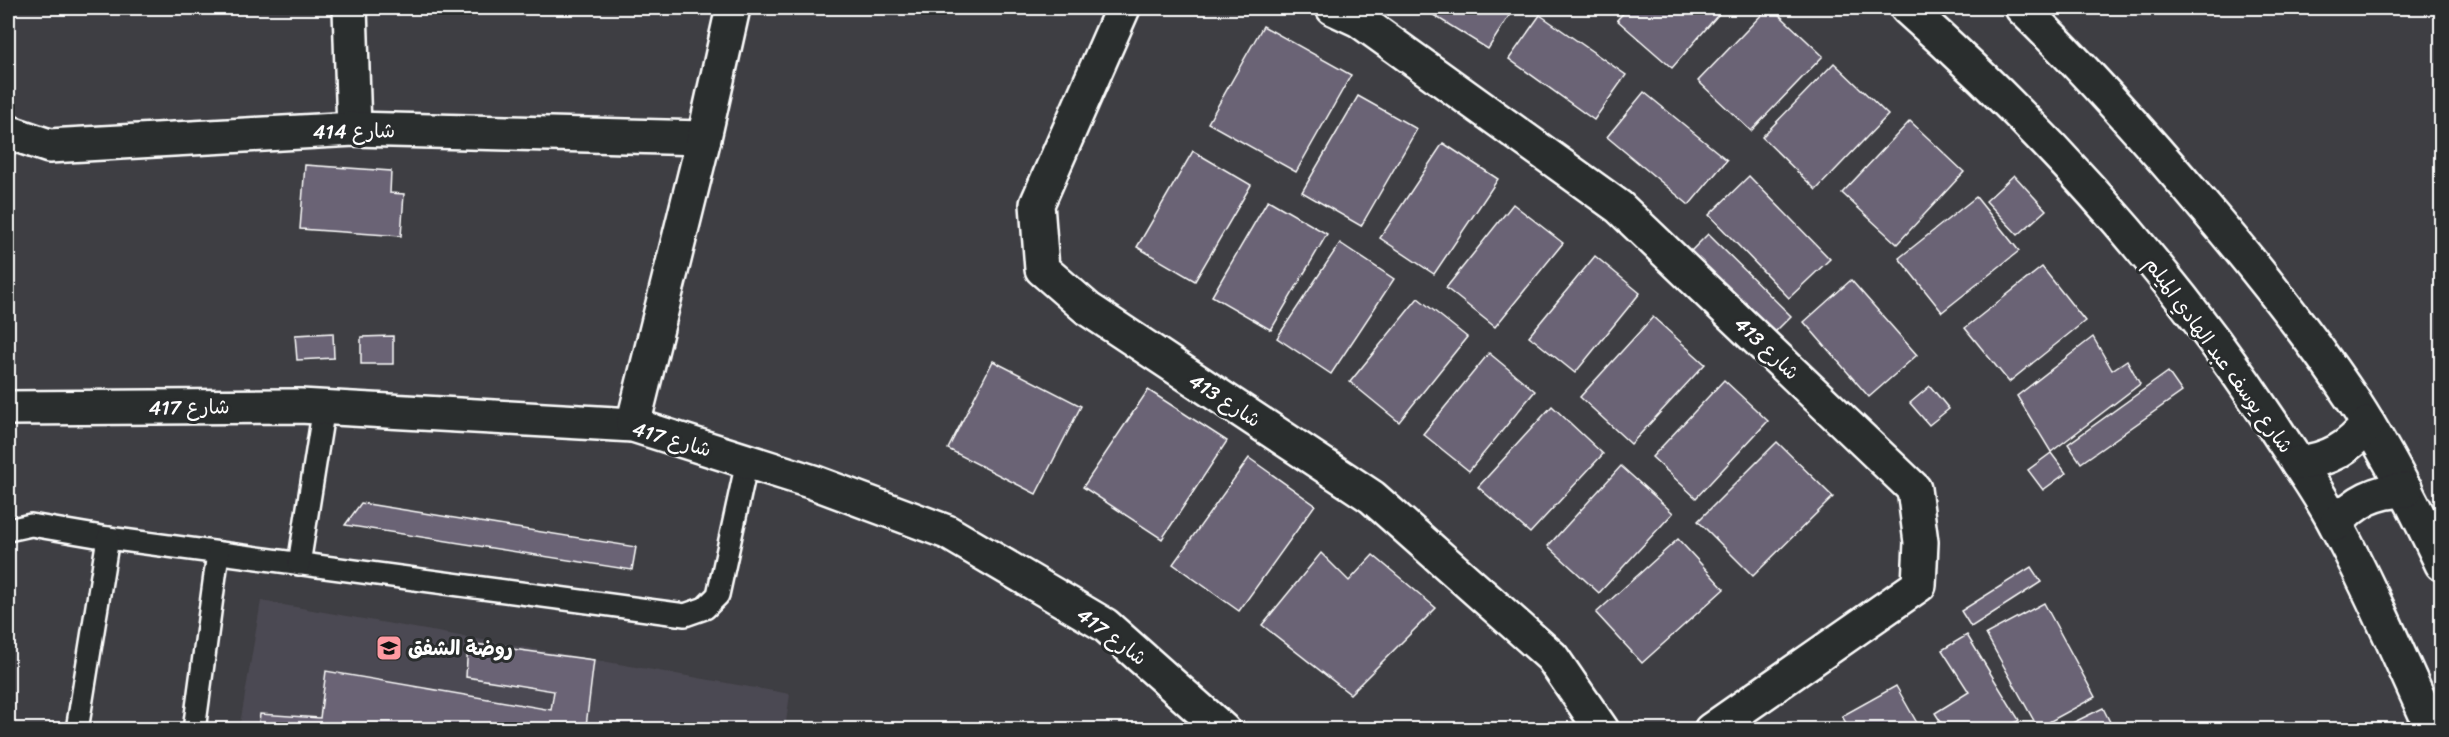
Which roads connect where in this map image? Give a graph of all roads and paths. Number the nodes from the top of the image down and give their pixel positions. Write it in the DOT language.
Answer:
graph roads {
  1 [pos="350,8"];
  2 [pos="733,8"];
  3 [pos="1123,8"];
  4 [pos="1334,8"];
  5 [pos="1907,8"];
  6 [pos="2022,8"];
  7 [pos="354,129"];
  8 [pos="8,132"];
  9 [pos="704,138"];
  10 [pos="324,407"];
  11 [pos="8,408"];
  12 [pos="2368,424"];
  13 [pos="633,425"];
  14 [pos="747,462"];
  15 [pos="2298,463"];
  16 [pos="2406,490"];
  17 [pos="2336,524"];
  18 [pos="8,530"];
  19 [pos="108,538"];
  20 [pos="218,553"];
  21 [pos="299,564"];
  22 [pos="2442,564"];
  23 [pos="1207,725"];
  24 [pos="77,729"];
  25 [pos="194,729"];
  26 [pos="1602,729"];
  27 [pos="1711,729"];
  28 [pos="2433,729"];
  1 -- 7 [label="street"];
  2 -- 9 [label="street"];
  3 -- 26 [label="street, شارع 413"];
  4 -- 27 [label="street, شارع 413"];
  5 -- 15 [label="street, شارع يوسف عبد الهادي الميلم"];
  6 -- 12 [label="street"];
  7 -- 8 [label="street, شارع 414"];
  7 -- 9 [label="street, شارع 414"];
  9 -- 13 [label="street"];
  10 -- 11 [label="street, شارع 417"];
  10 -- 13 [label="street, شارع 417"];
  10 -- 21 [label="lane"];
  12 -- 15 [label="street"];
  12 -- 16 [label="street"];
  13 -- 14 [label="street, شارع 417"];
  14 -- 21 [label="lane"];
  14 -- 23 [label="street, شارع 417"];
  15 -- 17 [label="street, شارع يوسف عبد الهادي الميلم"];
  16 -- 17 [label="street"];
  16 -- 22 [label="street"];
  17 -- 28 [label="street, شارع يوسف عبد الهادي الميلم"];
  18 -- 19 [label="lane"];
  19 -- 20 [label="lane"];
  19 -- 24 [label="lane"];
  20 -- 21 [label="lane"];
  20 -- 25 [label="lane"];
}
